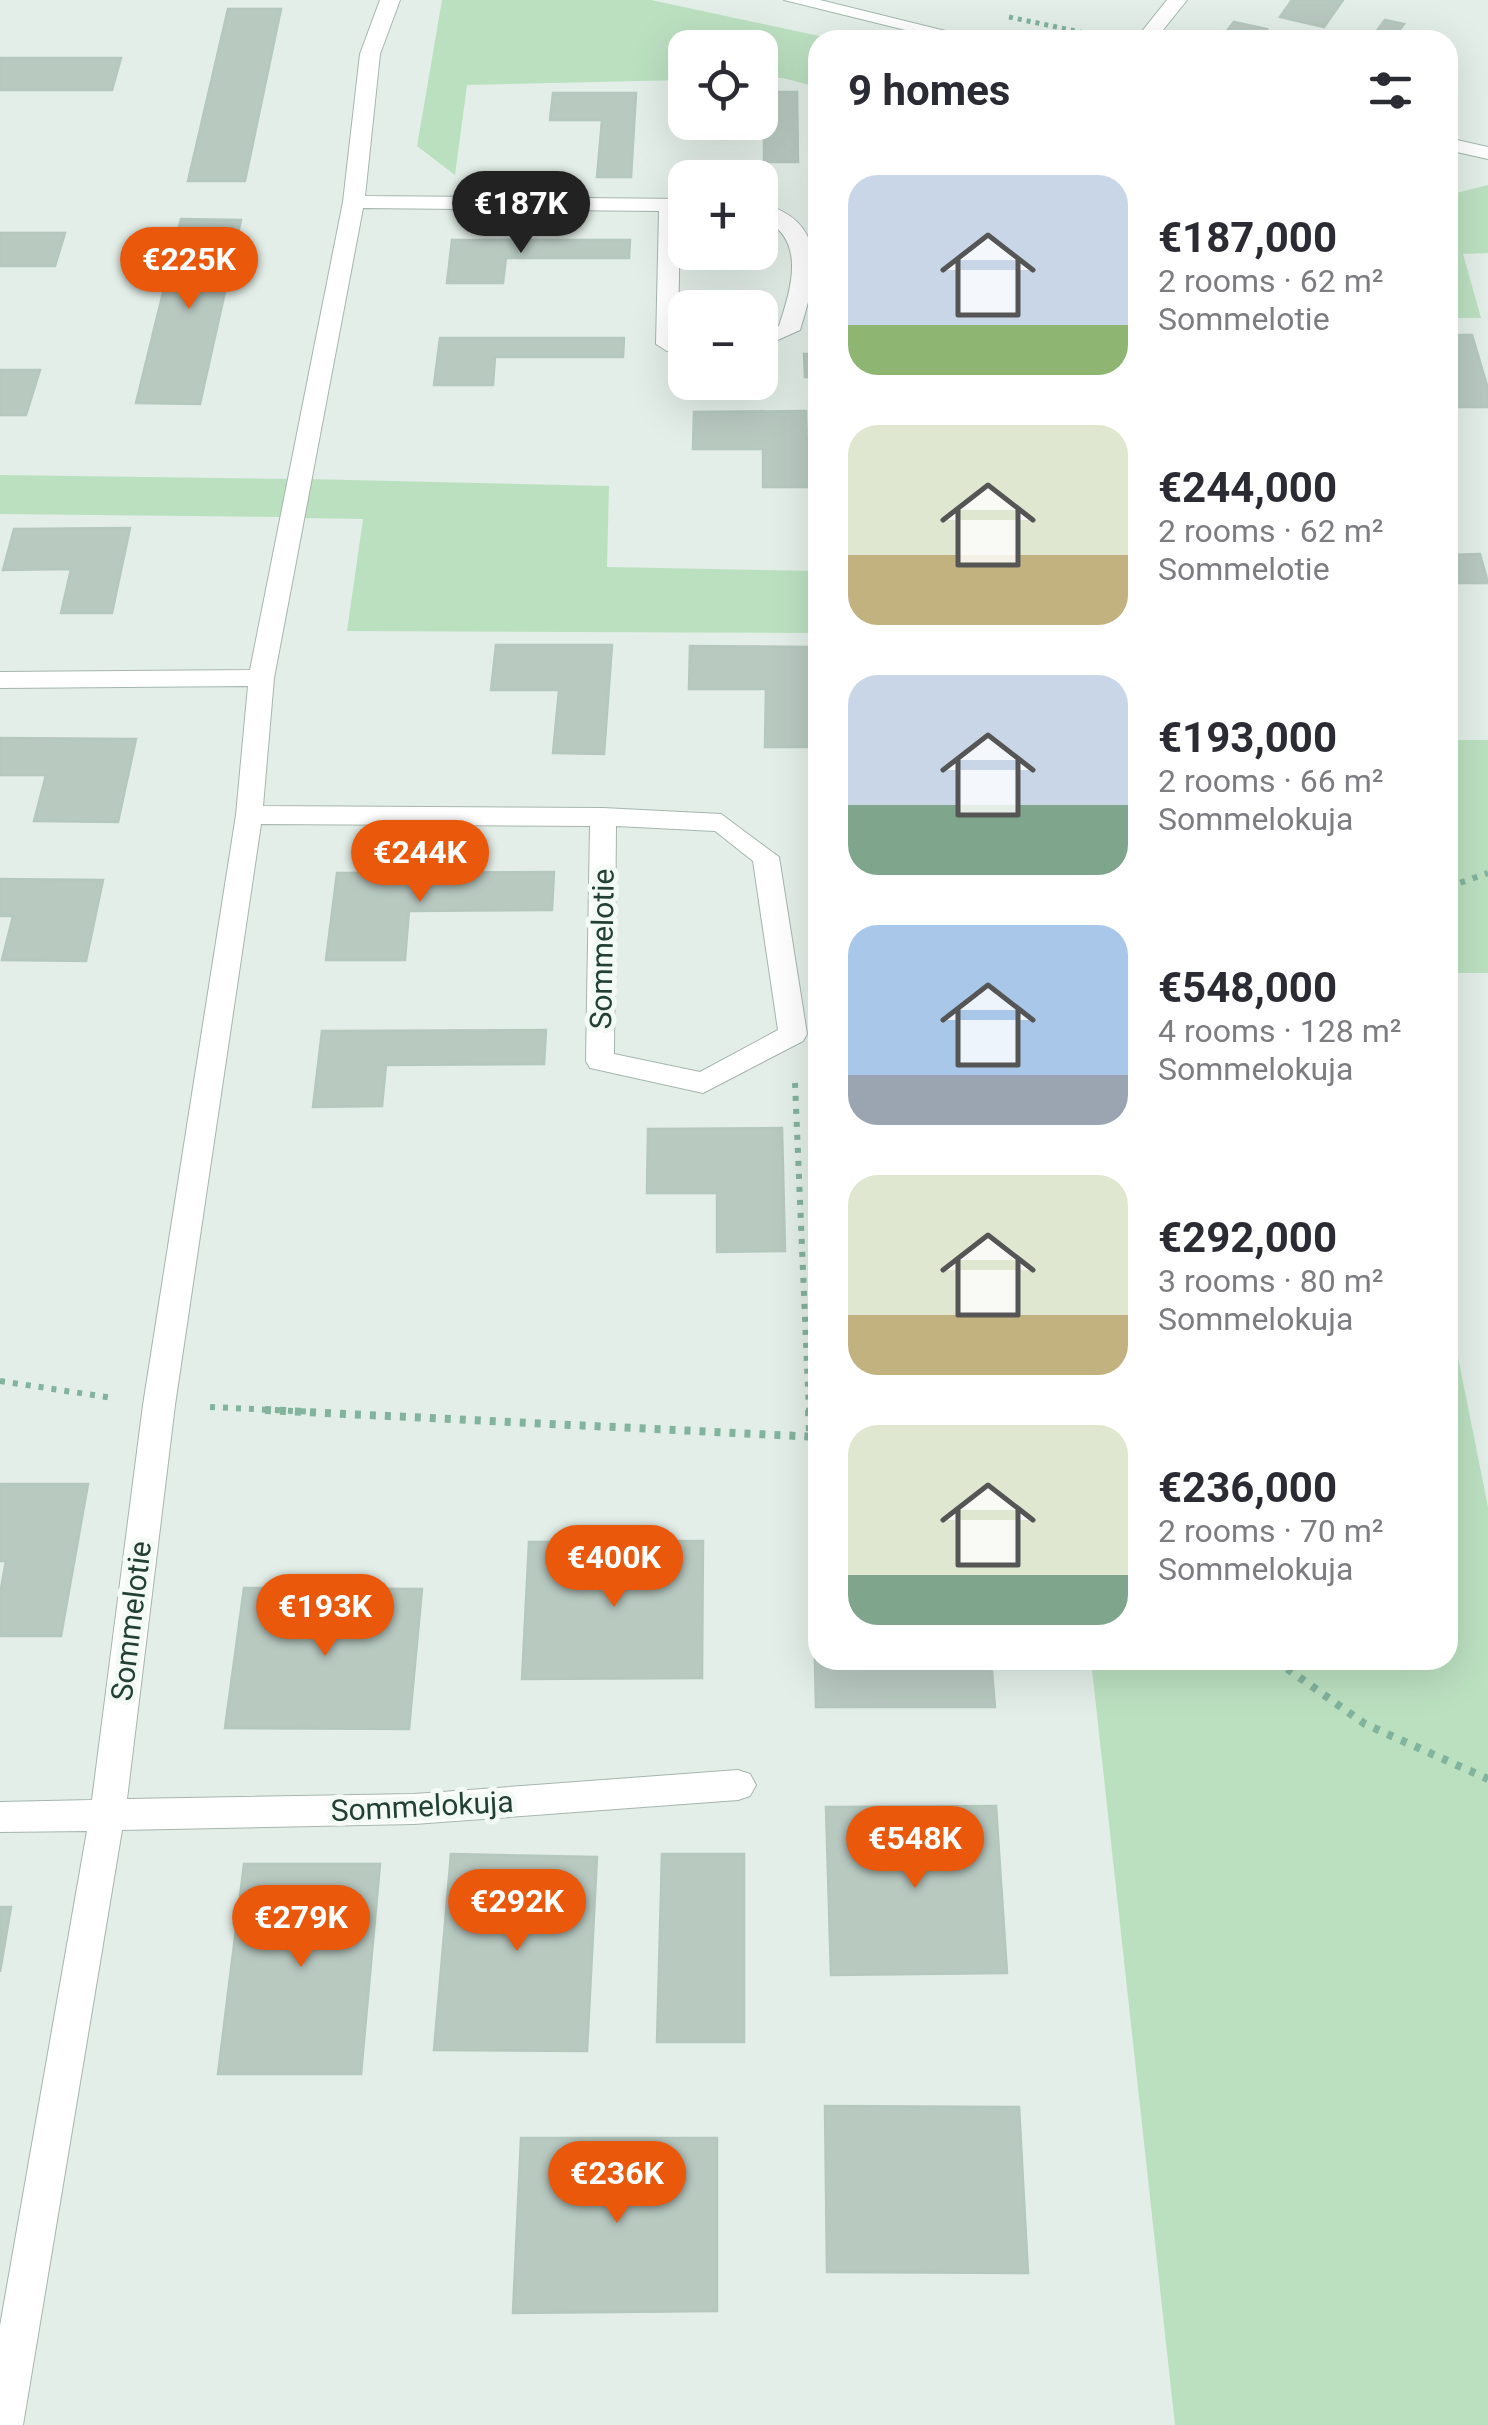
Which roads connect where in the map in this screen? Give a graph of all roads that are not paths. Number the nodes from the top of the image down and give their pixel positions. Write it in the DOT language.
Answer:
graph roads {
  1 [pos="390,0"];
  2 [pos="794,0"];
  3 [pos="1177,0"];
  4 [pos="928,30"];
  5 [pos="1153,30"];
  6 [pos="1458,146"];
  7 [pos="1488,152"];
  8 [pos="354,202"];
  9 [pos="668,205"];
  10 [pos="778,214"];
  11 [pos="778,334"];
  12 [pos="261,678"];
  13 [pos="0,680"];
  14 [pos="249,815"];
  15 [pos="603,817"];
  16 [pos="738,1785"];
  17 [pos="0,1817"];
  18 [pos="107,1817"];
  19 [pos="4,2425"];
  1 -- 8 [label="street, Sommelotie"];
  2 -- 4 [label="street"];
  3 -- 5 [label="street"];
  6 -- 7 [label="street"];
  8 -- 9 [label="street"];
  8 -- 12 [label="street, Sommelotie"];
  10 -- 11 [label="street"];
  12 -- 13 [label="street"];
  12 -- 14 [label="street, Sommelotie"];
  14 -- 15 [label="street"];
  14 -- 18 [label="street, Sommelotie"];
  15 -- 15 [label="street, Sommelotie"];
  16 -- 18 [label="street, Sommelokuja"];
  17 -- 18 [label="street, Sommelokuja"];
  18 -- 19 [label="street, Sommelotie"];
}
